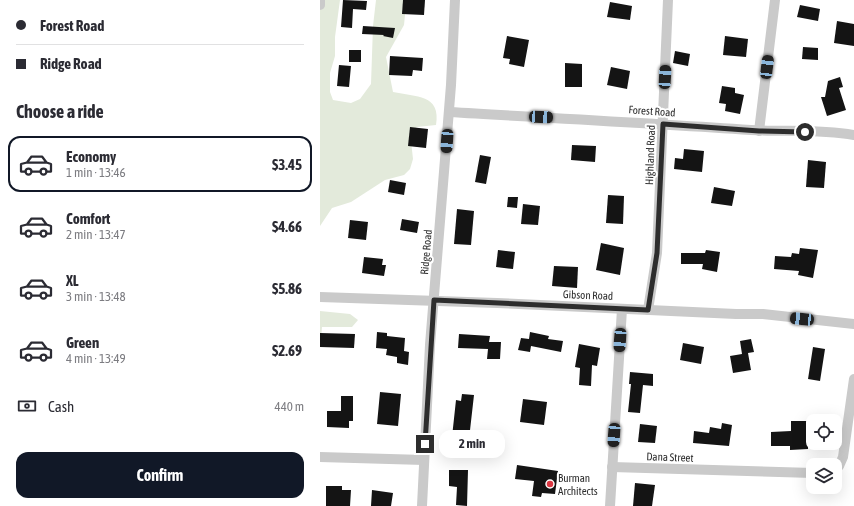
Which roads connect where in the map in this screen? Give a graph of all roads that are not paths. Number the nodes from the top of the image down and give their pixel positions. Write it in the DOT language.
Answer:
graph roads {
  1 [pos="320,0"];
  2 [pos="455,0"];
  3 [pos="668,0"];
  4 [pos="775,0"];
  5 [pos="320,5"];
  6 [pos="449,112"];
  7 [pos="663,124"];
  8 [pos="759,131"];
  9 [pos="854,135"];
  10 [pos="320,297"];
  11 [pos="434,300"];
  12 [pos="622,309"];
  13 [pos="648,310"];
  14 [pos="854,324"];
  15 [pos="854,379"];
  16 [pos="320,457"];
  17 [pos="842,459"];
  18 [pos="424,460"];
  19 [pos="612,467"];
  20 [pos="806,473"];
  21 [pos="422,506"];
  22 [pos="610,506"];
  1 -- 5 [label="street"];
  2 -- 6 [label="street, Ridge Road"];
  3 -- 7 [label="street, Highland Road"];
  4 -- 8 [label="street"];
  6 -- 7 [label="street, Forest Road"];
  6 -- 11 [label="street, Ridge Road"];
  7 -- 8 [label="street, Forest Road"];
  7 -- 13 [label="street, Highland Road"];
  8 -- 9 [label="street, Forest Road"];
  10 -- 11 [label="street, Gibson Road"];
  11 -- 12 [label="street, Gibson Road"];
  11 -- 18 [label="street, Ridge Road"];
  12 -- 13 [label="street, Gibson Road"];
  12 -- 19 [label="street"];
  13 -- 14 [label="street, Gibson Road"];
  15 -- 17 [label="street"];
  16 -- 18 [label="street"];
  18 -- 21 [label="street, Ridge Road"];
  19 -- 20 [label="street, Dana Street"];
  19 -- 22 [label="street"];
}
